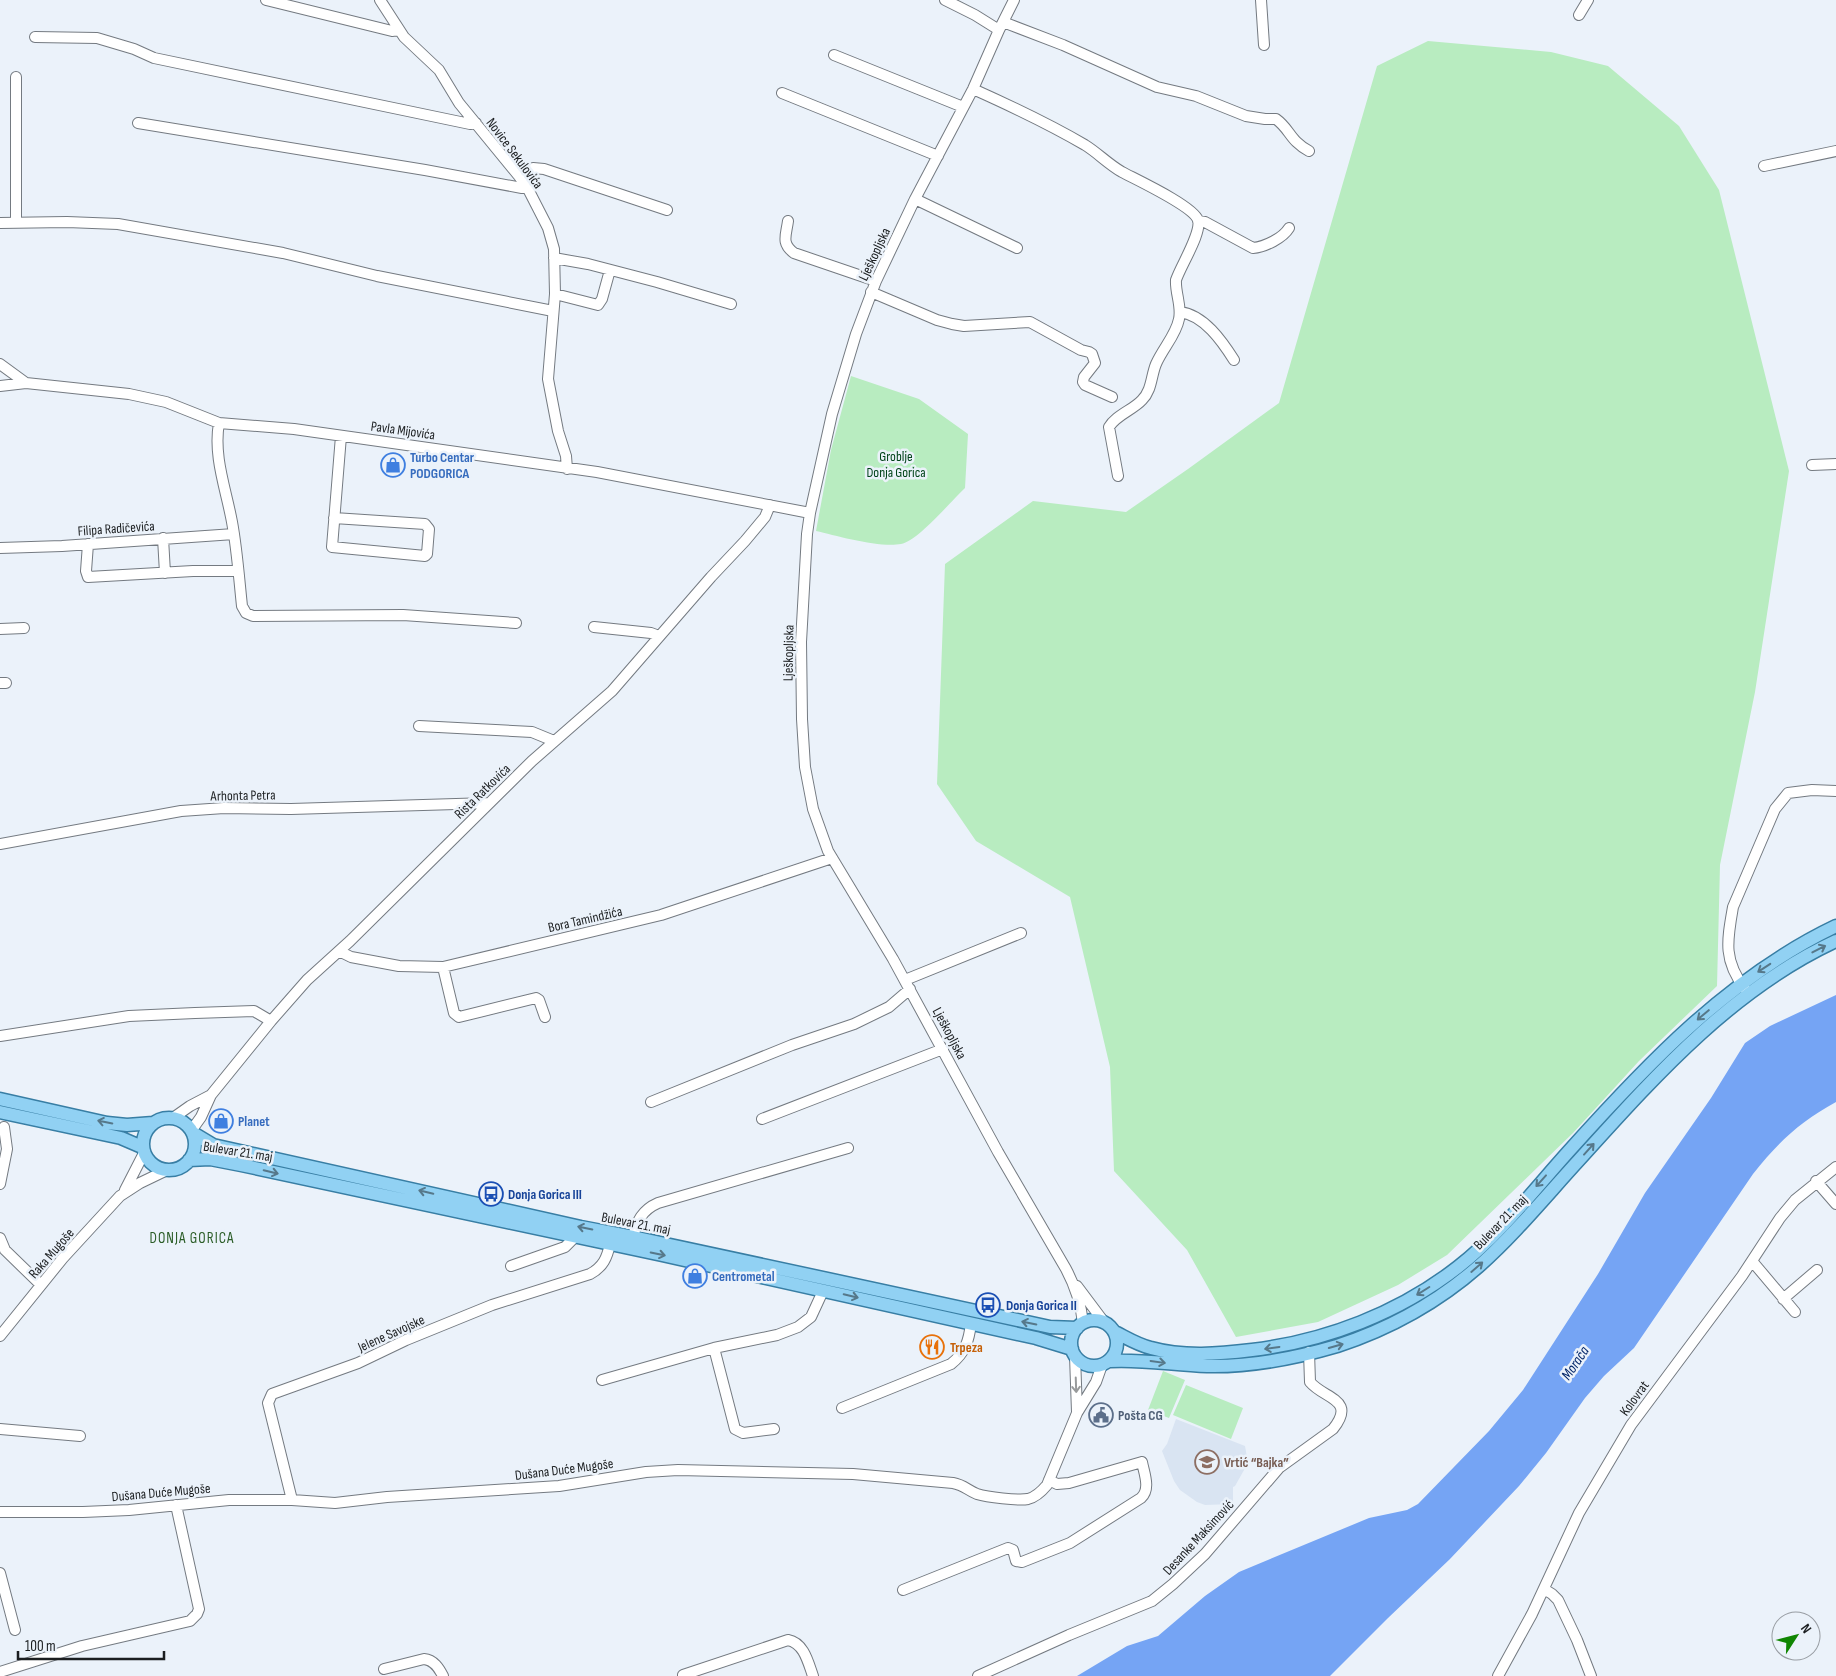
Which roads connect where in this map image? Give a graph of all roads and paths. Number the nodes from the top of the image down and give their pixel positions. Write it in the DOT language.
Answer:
graph roads {
  1 [pos="266,0"];
  2 [pos="380,0"];
  3 [pos="945,0"];
  4 [pos="1014,0"];
  5 [pos="1261,0"];
  6 [pos="1588,0"];
  7 [pos="1579,15"];
  8 [pos="1001,26"];
  9 [pos="399,30"];
  10 [pos="35,36"];
  11 [pos="1264,45"];
  12 [pos="834,55"];
  13 [pos="16,76"];
  14 [pos="973,88"];
  15 [pos="782,93"];
  16 [pos="962,107"];
  17 [pos="138,123"];
  18 [pos="476,123"];
  19 [pos="1310,151"];
  20 [pos="1836,151"];
  21 [pos="938,156"];
  22 [pos="1764,166"];
  23 [pos="518,175"];
  24 [pos="527,187"];
  25 [pos="915,199"];
  26 [pos="667,210"];
  27 [pos="788,221"];
  28 [pos="1198,221"];
  29 [pos="16,222"];
  30 [pos="0,223"];
  31 [pos="1289,228"];
  32 [pos="1017,248"];
  33 [pos="554,258"];
  34 [pos="610,270"];
  35 [pos="876,281"];
  36 [pos="871,292"];
  37 [pos="555,294"];
  38 [pos="731,304"];
  39 [pos="554,311"];
  40 [pos="1180,312"];
  41 [pos="1234,360"];
  42 [pos="0,364"];
  43 [pos="26,383"];
  44 [pos="0,386"];
  45 [pos="1112,397"];
  46 [pos="219,423"];
  47 [pos="340,436"];
  48 [pos="1836,464"];
  49 [pos="1812,465"];
  50 [pos="567,469"];
  51 [pos="1118,476"];
  52 [pos="770,505"];
  53 [pos="810,513"];
  54 [pos="334,518"];
  55 [pos="234,534"];
  56 [pos="164,538"];
  57 [pos="88,544"];
  58 [pos="0,548"];
  59 [pos="238,571"];
  60 [pos="165,573"];
  61 [pos="516,623"];
  62 [pos="594,627"];
  63 [pos="24,628"];
  64 [pos="0,629"];
  65 [pos="659,636"];
  66 [pos="419,726"];
  67 [pos="554,741"];
  68 [pos="1836,791"];
  69 [pos="489,803"];
  70 [pos="0,844"];
  71 [pos="832,858"];
  72 [pos="1836,921"];
  73 [pos="1836,926"];
  74 [pos="1021,934"];
  75 [pos="1836,940"];
  76 [pos="1794,949"];
  77 [pos="339,951"];
  78 [pos="443,967"];
  79 [pos="908,985"];
  80 [pos="1746,989"];
  81 [pos="545,1017"];
  82 [pos="271,1021"];
  83 [pos="0,1036"];
  84 [pos="943,1049"];
  85 [pos="211,1095"];
  86 [pos="0,1099"];
  87 [pos="651,1102"];
  88 [pos="5,1113"];
  89 [pos="173,1118"];
  90 [pos="762,1119"];
  91 [pos="153,1123"];
  92 [pos="2,1129"];
  93 [pos="192,1132"];
  94 [pos="848,1148"];
  95 [pos="143,1150"];
  96 [pos="189,1160"];
  97 [pos="1836,1167"];
  98 [pos="167,1170"];
  99 [pos="1816,1181"];
  100 [pos="0,1184"];
  101 [pos="125,1191"];
  102 [pos="1836,1204"];
  103 [pos="576,1236"];
  104 [pos="633,1237"];
  105 [pos="0,1238"];
  106 [pos="610,1244"];
  107 [pos="1752,1261"];
  108 [pos="511,1266"];
  109 [pos="1817,1270"];
  110 [pos="1072,1280"];
  111 [pos="41,1285"];
  112 [pos="823,1291"];
  113 [pos="1783,1299"];
  114 [pos="1795,1312"];
  115 [pos="1104,1322"];
  116 [pos="972,1323"];
  117 [pos="1080,1325"];
  118 [pos="1115,1332"];
  119 [pos="0,1336"];
  120 [pos="714,1348"];
  121 [pos="1309,1352"];
  122 [pos="1074,1353"];
  123 [pos="1106,1363"];
  124 [pos="602,1380"];
  125 [pos="842,1408"];
  126 [pos="1077,1414"];
  127 [pos="0,1429"];
  128 [pos="774,1429"];
  129 [pos="80,1436"];
  130 [pos="1049,1480"];
  131 [pos="292,1500"];
  132 [pos="176,1506"];
  133 [pos="0,1512"];
  134 [pos="0,1574"];
  135 [pos="1544,1589"];
  136 [pos="902,1590"];
  137 [pos="15,1630"];
  138 [pos="384,1669"];
  139 [pos="0,1672"];
  140 [pos="683,1675"];
  141 [pos="443,1676"];
  142 [pos="813,1676"];
  143 [pos="978,1676"];
  144 [pos="1498,1676"];
  145 [pos="1591,1676"];
  1 -- 9 [label="street"];
  2 -- 9 [label="street, Novice Sekulovića"];
  3 -- 8 [label="street"];
  4 -- 8 [label="street, Lješkopljska"];
  5 -- 11 [label="street"];
  6 -- 7 [label="street"];
  8 -- 14 [label="street, Lješkopljska"];
  8 -- 19 [label="street"];
  9 -- 18 [label="street, Novice Sekulovića"];
  10 -- 18 [label="street"];
  12 -- 16 [label="street"];
  13 -- 29 [label="street"];
  14 -- 16 [label="street, Lješkopljska"];
  14 -- 28 [label="street"];
  15 -- 21 [label="street"];
  16 -- 21 [label="street, Lješkopljska"];
  17 -- 24 [label="street"];
  18 -- 23 [label="street, Novice Sekulovića"];
  20 -- 22 [label="street"];
  21 -- 25 [label="street, Lješkopljska"];
  23 -- 24 [label="street, Novice Sekulovića"];
  23 -- 26 [label="street"];
  24 -- 33 [label="street, Novice Sekulovića"];
  25 -- 32 [label="street"];
  25 -- 35 [label="street, Lješkopljska"];
  27 -- 35 [label="street"];
  28 -- 31 [label="street"];
  28 -- 40 [label="street"];
  29 -- 30 [label="street"];
  29 -- 39 [label="street"];
  33 -- 34 [label="street"];
  33 -- 37 [label="street, Novice Sekulovića"];
  34 -- 37 [label="street"];
  34 -- 38 [label="street"];
  35 -- 36 [label="street, Lješkopljska"];
  36 -- 45 [label="street"];
  36 -- 53 [label="street, Lješkopljska"];
  37 -- 39 [label="street, Novice Sekulovića"];
  39 -- 50 [label="street, Novice Sekulovića"];
  40 -- 41 [label="street"];
  40 -- 51 [label="street"];
  42 -- 43 [label="street"];
  43 -- 44 [label="street, Pavla Mijovića"];
  43 -- 46 [label="street, Pavla Mijovića"];
  46 -- 47 [label="street, Pavla Mijovića"];
  46 -- 55 [label="street"];
  47 -- 50 [label="street, Pavla Mijovića"];
  47 -- 54 [label="street"];
  48 -- 49 [label="street"];
  50 -- 52 [label="street, Pavla Mijovića"];
  52 -- 53 [label="street, Pavla Mijovića"];
  52 -- 65 [label="street, Rista Ratkovića"];
  53 -- 71 [label="street, Lješkopljska"];
  54 -- 54 [label="street"];
  55 -- 56 [label="street, Filipa Radičevića"];
  55 -- 59 [label="street"];
  56 -- 57 [label="street, Filipa Radičevića"];
  56 -- 60 [label="street"];
  57 -- 58 [label="street, Filipa Radičevića"];
  57 -- 60 [label="street"];
  59 -- 60 [label="street"];
  59 -- 61 [label="street"];
  62 -- 65 [label="street"];
  63 -- 64 [label="street"];
  65 -- 67 [label="street, Rista Ratkovića"];
  66 -- 67 [label="street"];
  67 -- 69 [label="street, Rista Ratkovića"];
  68 -- 80 [label="street"];
  69 -- 70 [label="street, Arhonta Petra"];
  69 -- 77 [label="street, Rista Ratkovića"];
  71 -- 78 [label="street, Bora Tamindžića"];
  71 -- 79 [label="street, Lješkopljska"];
  72 -- 76 [label="street"];
  73 -- 76 [label="main road, Bulevar 21. maj"];
  74 -- 79 [label="street"];
  80 -- 75 [label="main road, Bulevar 21. maj, one-way"];
  76 -- 80 [label="main road, Bulevar 21. maj, one-way"];
  77 -- 78 [label="street, Bora Tamindžića"];
  77 -- 82 [label="street, Rista Ratkovića"];
  78 -- 81 [label="street"];
  79 -- 84 [label="street, Lješkopljska"];
  79 -- 87 [label="street"];
  80 -- 118 [label="main road, Bulevar 21. maj, one-way"];
  121 -- 80 [label="main road, Bulevar 21. maj, one-way"];
  82 -- 83 [label="street"];
  82 -- 85 [label="street, Rista Ratkovića"];
  84 -- 90 [label="street"];
  84 -- 110 [label="street, Lješkopljska"];
  85 -- 89 [label="street, Rista Ratkovića"];
  85 -- 93 [label="street, Rista Ratkovića"];
  91 -- 86 [label="main road, one-way"];
  88 -- 92 [label="street"];
  88 -- 95 [label="main road"];
  89 -- 91 [label="main road"];
  89 -- 93 [label="main road, Bulevar 21. maj"];
  91 -- 95 [label="main road"];
  92 -- 100 [label="street"];
  93 -- 96 [label="main road, Bulevar 21. maj"];
  104 -- 93 [label="main road, Bulevar 21. maj, one-way"];
  94 -- 104 [label="street"];
  95 -- 98 [label="main road"];
  95 -- 101 [label="street, Raka Mugoše"];
  96 -- 98 [label="main road, Bulevar 21. maj"];
  96 -- 103 [label="main road, Bulevar 21. maj, one-way"];
  97 -- 99 [label="street, Kolovrat"];
  98 -- 101 [label="street, Raka Mugoše"];
  99 -- 102 [label="street"];
  99 -- 107 [label="street, Kolovrat"];
  101 -- 111 [label="street, Raka Mugoše"];
  103 -- 106 [label="main road, Bulevar 21. maj"];
  103 -- 108 [label="street"];
  117 -- 104 [label="main road, Bulevar 21. maj, one-way"];
  105 -- 111 [label="street"];
  106 -- 112 [label="main road, Bulevar 21. maj, one-way"];
  106 -- 131 [label="street, Jelene Savojske"];
  107 -- 113 [label="street"];
  107 -- 135 [label="street, Kolovrat"];
  109 -- 113 [label="street"];
  110 -- 115 [label="street, Lješkopljska"];
  110 -- 117 [label="street, Lješkopljska"];
  111 -- 119 [label="street, Raka Mugoše"];
  112 -- 116 [label="main road, Bulevar 21. maj, one-way"];
  112 -- 120 [label="street"];
  113 -- 114 [label="street"];
  115 -- 117 [label="main road, Bulevar 21. maj"];
  115 -- 118 [label="main road, Bulevar 21. maj"];
  116 -- 122 [label="main road, Bulevar 21. maj"];
  116 -- 125 [label="street"];
  117 -- 122 [label="main road"];
  118 -- 123 [label="main road"];
  120 -- 124 [label="street"];
  120 -- 128 [label="street"];
  123 -- 121 [label="main road, Bulevar 21. maj, one-way"];
  121 -- 143 [label="street, Desanke Maksimović"];
  122 -- 123 [label="main road, Bulevar 21. maj"];
  122 -- 126 [label="street, Dušana Duće Mugoše, one-way"];
  123 -- 126 [label="street, Dušana Duće Mugoše"];
  126 -- 130 [label="street, Dušana Duće Mugoše"];
  127 -- 129 [label="street"];
  130 -- 131 [label="street, Dušana Duće Mugoše"];
  130 -- 136 [label="street"];
  131 -- 132 [label="street, Dušana Duće Mugoše"];
  132 -- 133 [label="street, Dušana Duće Mugoše"];
  132 -- 139 [label="street"];
  134 -- 137 [label="street"];
  135 -- 144 [label="street, Kolovrat"];
  135 -- 145 [label="street"];
  138 -- 141 [label="street"];
  140 -- 142 [label="street"];
}
